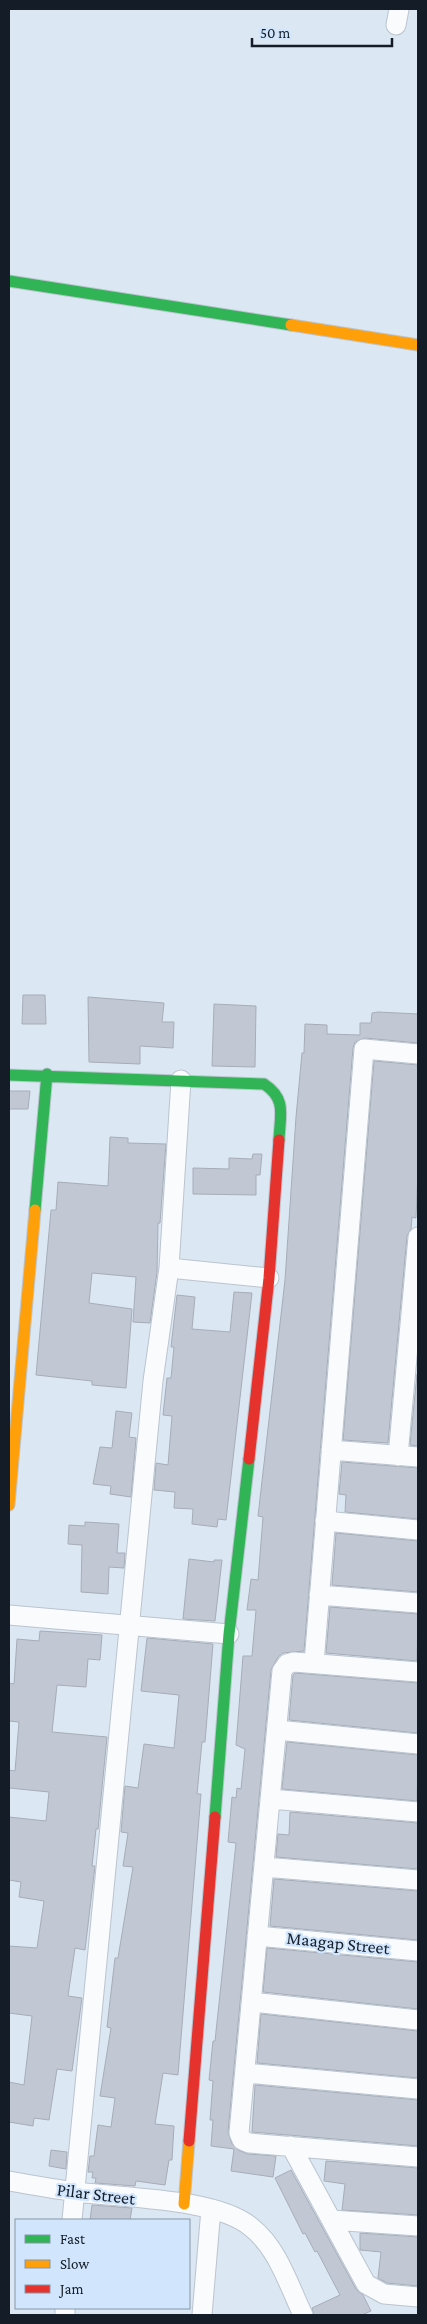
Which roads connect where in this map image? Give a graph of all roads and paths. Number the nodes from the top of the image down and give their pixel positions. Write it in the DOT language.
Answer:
graph roads {
  1 [pos="9,282"];
  2 [pos="418,345"];
  3 [pos="418,1054"];
  4 [pos="47,1074"];
  5 [pos="9,1075"];
  6 [pos="181,1080"];
  7 [pos="418,1237"];
  8 [pos="170,1268"];
  9 [pos="268,1278"];
  10 [pos="331,1450"];
  11 [pos="398,1456"];
  12 [pos="418,1457"];
  13 [pos="9,1505"];
  14 [pos="325,1521"];
  15 [pos="418,1530"];
  16 [pos="320,1596"];
  17 [pos="418,1603"];
  18 [pos="9,1615"];
  19 [pos="129,1624"];
  20 [pos="229,1634"];
  21 [pos="314,1663"];
  22 [pos="418,1672"];
  23 [pos="277,1730"];
  24 [pos="418,1744"];
  25 [pos="271,1799"];
  26 [pos="418,1812"];
  27 [pos="264,1867"];
  28 [pos="418,1880"];
  29 [pos="258,1936"];
  30 [pos="418,1951"];
  31 [pos="252,2002"];
  32 [pos="418,2020"];
  33 [pos="245,2073"];
  34 [pos="418,2089"];
  35 [pos="291,2146"];
  36 [pos="418,2157"];
  37 [pos="9,2181"];
  38 [pos="74,2192"];
  39 [pos="184,2204"];
  40 [pos="211,2209"];
  41 [pos="72,2219"];
  42 [pos="331,2220"];
  43 [pos="418,2226"];
  44 [pos="418,2297"];
  45 [pos="202,2315"];
  46 [pos="303,2315"];
  1 -- 2 [label="street"];
  3 -- 10 [label="street"];
  4 -- 5 [label="street"];
  4 -- 6 [label="street"];
  4 -- 13 [label="street"];
  6 -- 8 [label="street"];
  6 -- 9 [label="street"];
  7 -- 11 [label="street"];
  8 -- 9 [label="street"];
  8 -- 19 [label="street"];
  9 -- 20 [label="street"];
  10 -- 11 [label="street"];
  10 -- 14 [label="street"];
  11 -- 12 [label="street"];
  14 -- 15 [label="street"];
  14 -- 16 [label="street"];
  16 -- 17 [label="street"];
  16 -- 21 [label="street"];
  18 -- 19 [label="street"];
  19 -- 20 [label="street"];
  19 -- 38 [label="street"];
  20 -- 39 [label="street"];
  21 -- 22 [label="street"];
  21 -- 23 [label="street"];
  23 -- 24 [label="street"];
  23 -- 25 [label="street"];
  25 -- 26 [label="street"];
  25 -- 27 [label="street"];
  27 -- 28 [label="street"];
  27 -- 29 [label="street"];
  29 -- 30 [label="street, Maagap Street"];
  29 -- 31 [label="street"];
  31 -- 32 [label="street"];
  31 -- 33 [label="street"];
  33 -- 34 [label="street"];
  33 -- 35 [label="street"];
  35 -- 36 [label="street"];
  35 -- 42 [label="street"];
  37 -- 38 [label="street, Pilar Street"];
  38 -- 39 [label="street, Pilar Street"];
  38 -- 41 [label="street"];
  39 -- 40 [label="street, Pilar Street"];
  40 -- 45 [label="street"];
  40 -- 46 [label="street, Pilar Street"];
  42 -- 43 [label="street"];
  42 -- 44 [label="street"];
}
